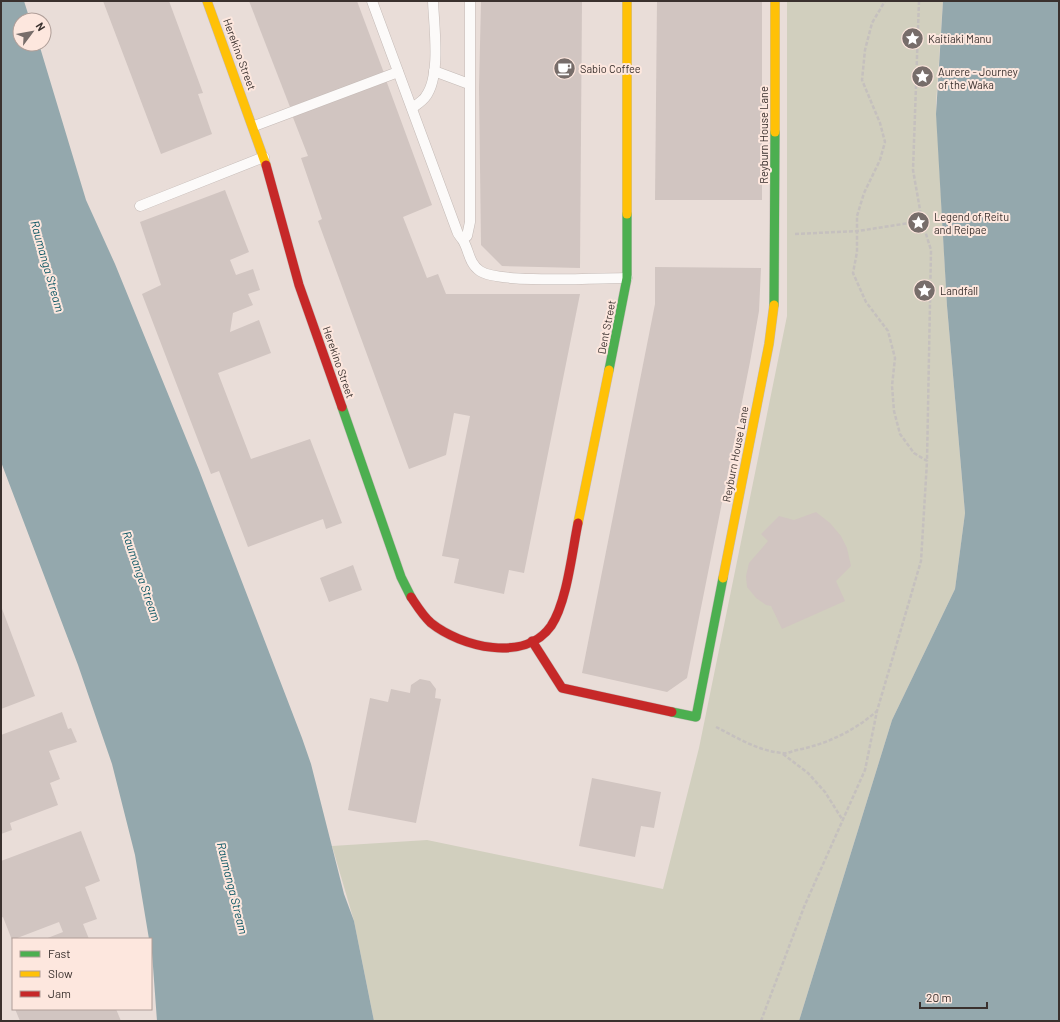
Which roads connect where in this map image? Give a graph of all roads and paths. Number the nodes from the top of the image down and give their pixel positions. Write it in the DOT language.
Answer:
graph roads {
  1 [pos="207,1"];
  2 [pos="372,1"];
  3 [pos="433,1"];
  4 [pos="470,1"];
  5 [pos="627,1"];
  6 [pos="775,1"];
  7 [pos="885,1"];
  8 [pos="919,1"];
  9 [pos="434,71"];
  10 [pos="398,72"];
  11 [pos="469,84"];
  12 [pos="412,108"];
  13 [pos="254,126"];
  14 [pos="264,157"];
  15 [pos="140,206"];
  16 [pos="922,221"];
  17 [pos="858,231"];
  18 [pos="775,235"];
  19 [pos="462,238"];
  20 [pos="627,278"];
  21 [pos="927,461"];
  22 [pos="532,642"];
  23 [pos="877,712"];
  24 [pos="696,717"];
  25 [pos="783,753"];
  26 [pos="842,819"];
  27 [pos="761,1021"];
  1 -- 13 [label="street, Herekino Street"];
  2 -- 10 [label="lane"];
  3 -- 9 [label="lane"];
  4 -- 11 [label="lane"];
  5 -- 20 [label="street, Dent Street"];
  6 -- 18 [label="street, Reyburn House Lane"];
  7 -- 17 [label="path"];
  8 -- 16 [label="path"];
  9 -- 11 [label="lane"];
  9 -- 12 [label="lane"];
  10 -- 12 [label="lane"];
  10 -- 13 [label="lane"];
  11 -- 19 [label="lane"];
  12 -- 19 [label="lane"];
  13 -- 14 [label="street, Herekino Street"];
  14 -- 15 [label="lane"];
  14 -- 22 [label="street, Herekino Street"];
  16 -- 17 [label="path"];
  16 -- 21 [label="path"];
  17 -- 18 [label="path"];
  17 -- 21 [label="path"];
  18 -- 24 [label="street, Reyburn House Lane"];
  19 -- 20 [label="lane"];
  20 -- 22 [label="street, Dent Street"];
  21 -- 23 [label="path"];
  22 -- 24 [label="street"];
  23 -- 25 [label="path"];
  23 -- 26 [label="path"];
  24 -- 25 [label="path"];
  25 -- 26 [label="path"];
  26 -- 27 [label="path"];
}
